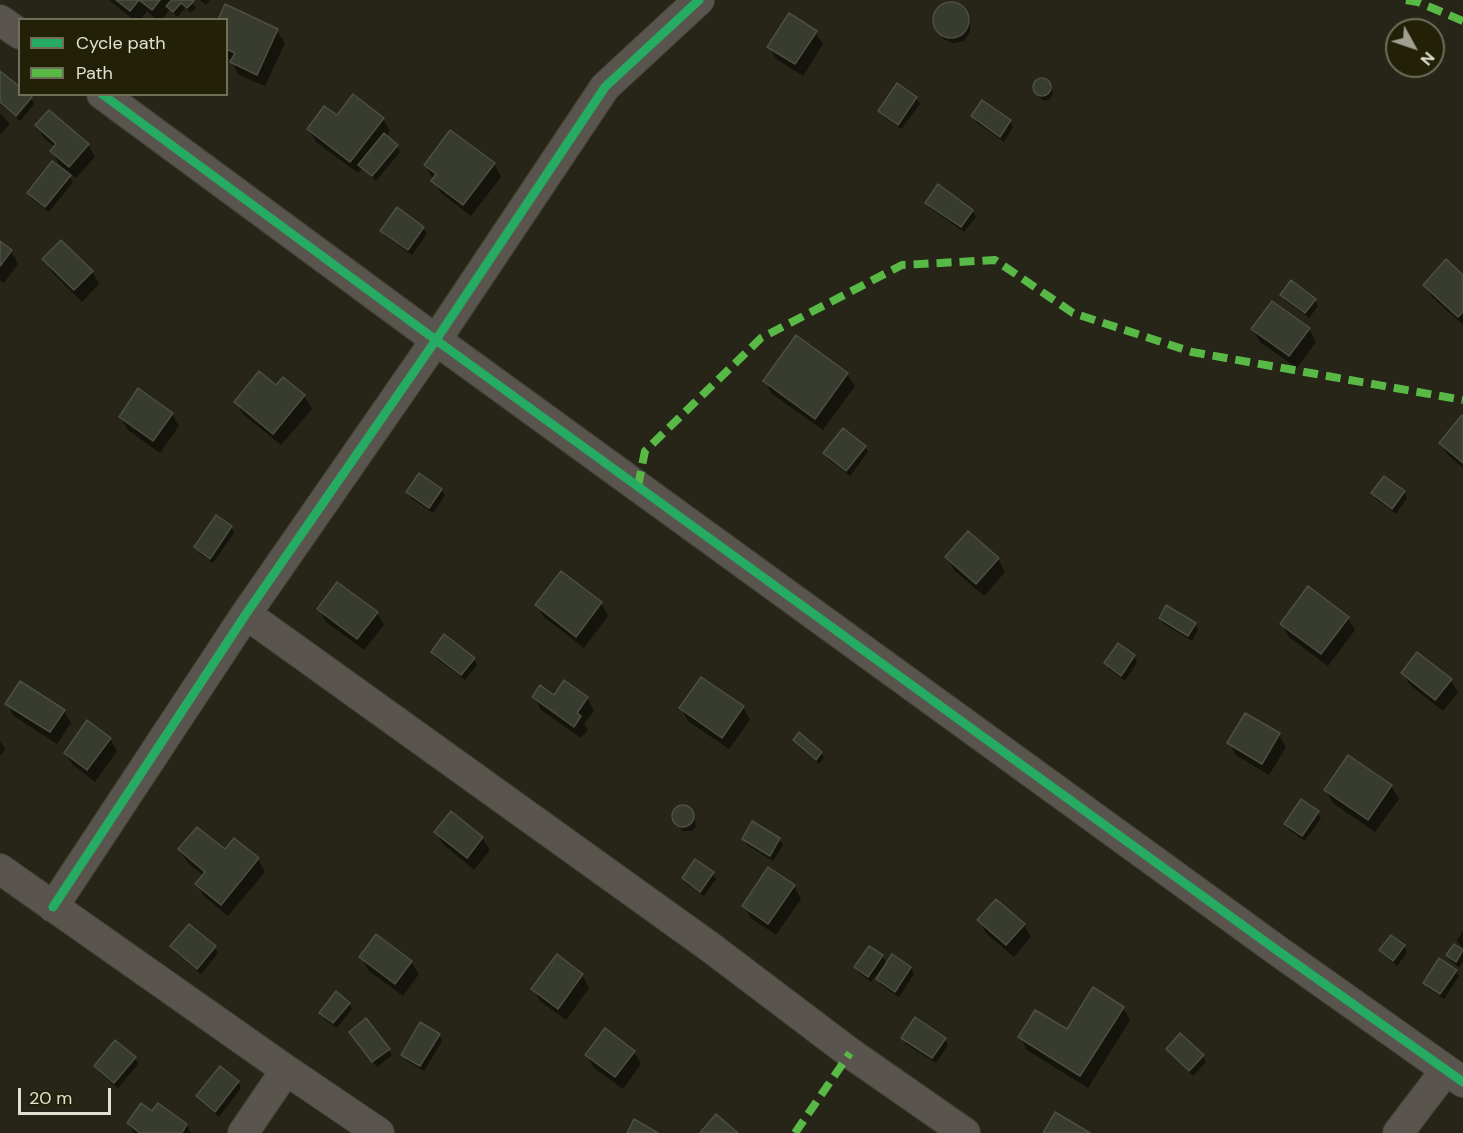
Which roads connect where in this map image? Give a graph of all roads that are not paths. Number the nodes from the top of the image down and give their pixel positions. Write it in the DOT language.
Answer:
graph roads {
  1 [pos="699,0"];
  2 [pos="0,20"];
  3 [pos="18,33"];
  4 [pos="105,96"];
  5 [pos="436,340"];
  6 [pos="246,614"];
  7 [pos="0,869"];
  8 [pos="52,907"];
  9 [pos="286,1070"];
  10 [pos="1454,1076"];
  11 [pos="243,1133"];
  12 [pos="379,1133"];
  13 [pos="965,1133"];
  14 [pos="1398,1133"];
  1 -- 5 [label="street"];
  2 -- 3 [label="street"];
  4 -- 5 [label="street"];
  5 -- 6 [label="street"];
  5 -- 10 [label="street"];
  6 -- 8 [label="street"];
  6 -- 13 [label="street"];
  7 -- 8 [label="street"];
  8 -- 9 [label="street"];
  9 -- 11 [label="street"];
  9 -- 12 [label="street"];
  10 -- 14 [label="street"];
}
